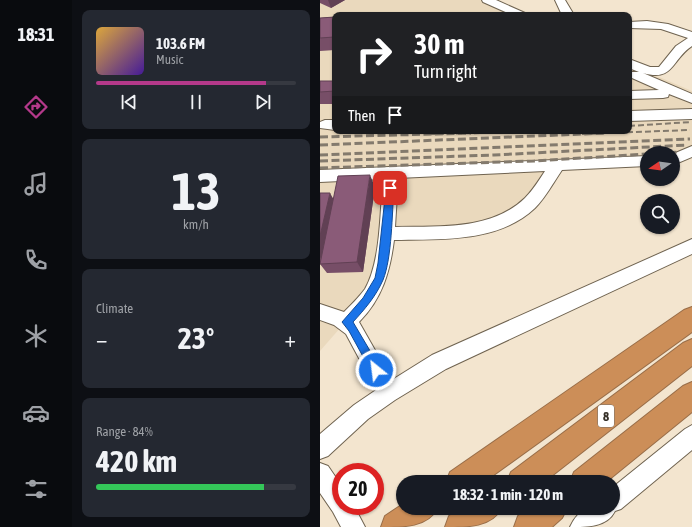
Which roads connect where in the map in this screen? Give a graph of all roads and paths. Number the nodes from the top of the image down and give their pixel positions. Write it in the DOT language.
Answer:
graph roads {
  1 [pos="487,0"];
  2 [pos="560,0"];
  3 [pos="514,12"];
  4 [pos="566,12"];
  5 [pos="632,25"];
  6 [pos="692,36"];
  7 [pos="692,41"];
  8 [pos="680,49"];
  9 [pos="692,54"];
  10 [pos="632,64"];
  11 [pos="632,73"];
  12 [pos="662,90"];
  13 [pos="632,95"];
  14 [pos="692,99"];
  15 [pos="692,112"];
  16 [pos="632,116"];
  17 [pos="692,151"];
  18 [pos="680,157"];
  19 [pos="640,162"];
  20 [pos="557,166"];
  21 [pos="391,173"];
  22 [pos="320,176"];
  23 [pos="386,234"];
  24 [pos="692,246"];
  25 [pos="320,312"];
  26 [pos="692,318"];
  27 [pos="346,322"];
  28 [pos="692,351"];
  29 [pos="388,393"];
  30 [pos="692,395"];
  31 [pos="692,436"];
  32 [pos="320,448"];
  33 [pos="320,474"];
  34 [pos="470,475"];
  35 [pos="530,475"];
  36 [pos="593,475"];
  37 [pos="332,492"];
  38 [pos="620,495"];
  39 [pos="346,515"];
  40 [pos="413,515"];
  41 [pos="477,515"];
  42 [pos="544,515"];
  43 [pos="597,515"];
  44 [pos="353,527"];
  45 [pos="396,527"];
  46 [pos="460,527"];
  47 [pos="529,527"];
  48 [pos="582,527"];
  1 -- 3 [label="street"];
  2 -- 4 [label="street"];
  5 -- 6 [label="street"];
  7 -- 8 [label="street"];
  8 -- 9 [label="street"];
  8 -- 10 [label="street"];
  11 -- 12 [label="street"];
  12 -- 13 [label="street"];
  12 -- 14 [label="street"];
  12 -- 15 [label="street"];
  15 -- 16 [label="street"];
  17 -- 18 [label="street"];
  19 -- 20 [label="street"];
  20 -- 21 [label="street"];
  20 -- 23 [label="street"];
  21 -- 22 [label="street"];
  21 -- 23 [label="street"];
  23 -- 27 [label="street"];
  24 -- 29 [label="street"];
  25 -- 27 [label="street"];
  26 -- 34 [label="highway"];
  27 -- 29 [label="street"];
  28 -- 35 [label="highway, 8"];
  29 -- 32 [label="street"];
  30 -- 36 [label="highway"];
  31 -- 38 [label="street"];
  33 -- 37 [label="street"];
  39 -- 44 [label="street"];
  40 -- 45 [label="highway"];
  41 -- 46 [label="highway"];
  42 -- 47 [label="highway"];
  43 -- 48 [label="street"];
}
